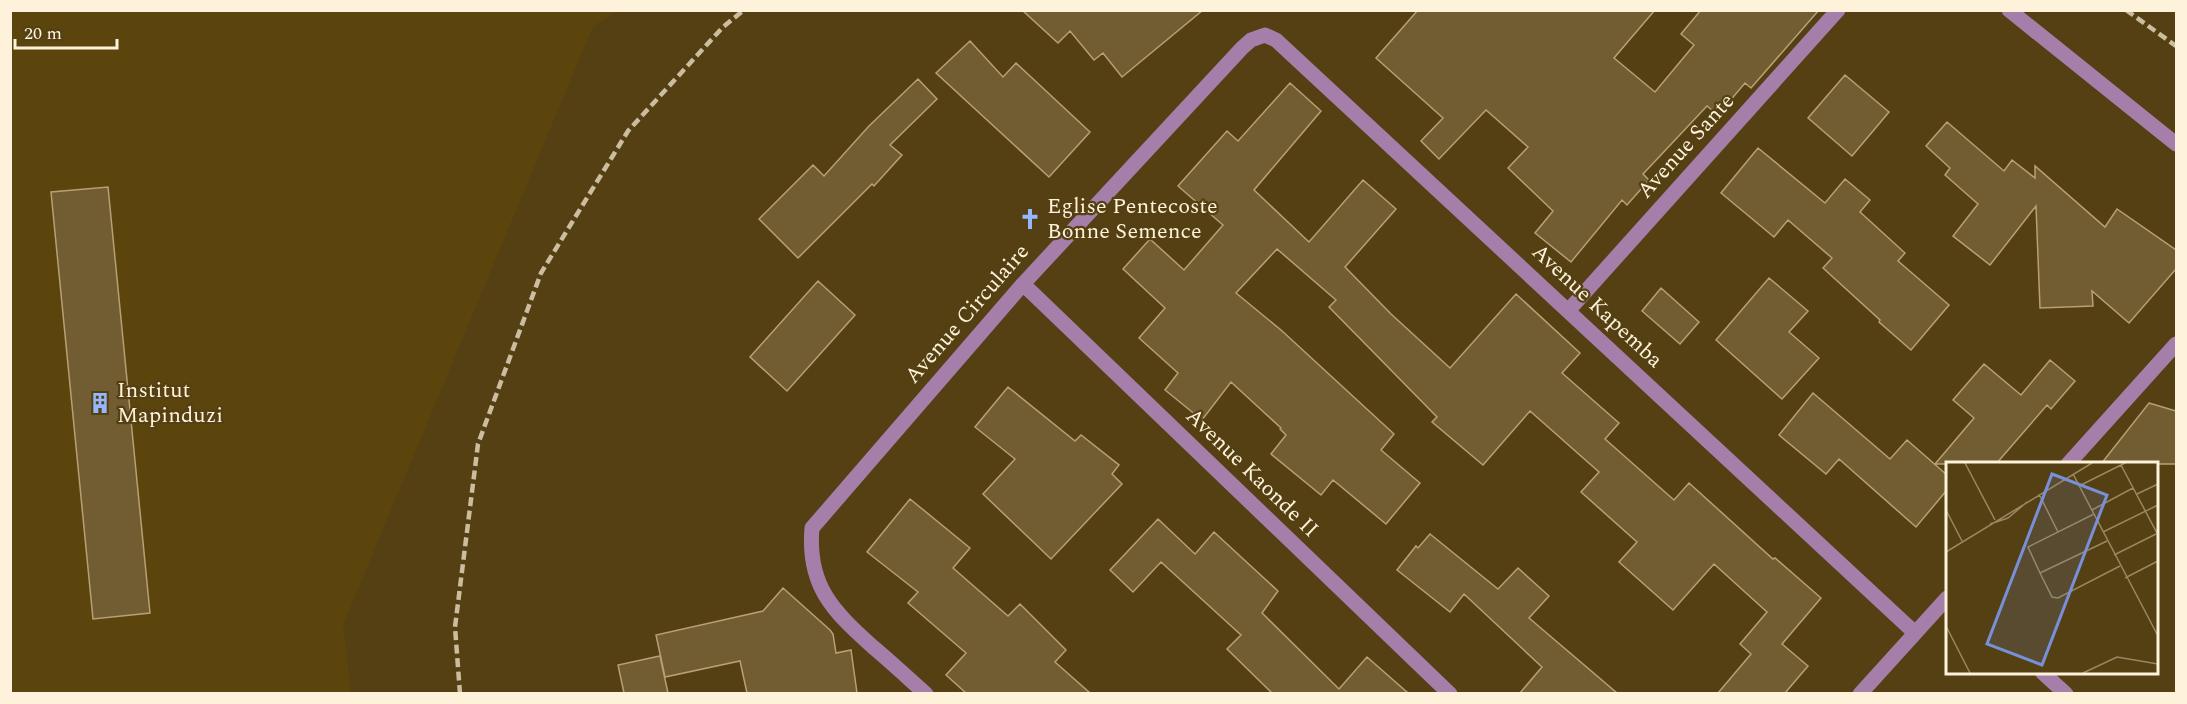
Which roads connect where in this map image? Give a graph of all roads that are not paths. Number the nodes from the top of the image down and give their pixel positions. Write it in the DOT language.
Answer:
graph roads {
  1 [pos="1838,10"];
  2 [pos="2010,10"];
  3 [pos="1242,48"];
  4 [pos="2176,144"];
  5 [pos="1023,284"];
  6 [pos="1568,311"];
  7 [pos="2174,351"];
  8 [pos="2070,462"];
  9 [pos="1946,599"];
  10 [pos="1916,633"];
  11 [pos="2044,674"];
  12 [pos="926,693"];
  13 [pos="1450,693"];
  14 [pos="1860,693"];
  15 [pos="2066,693"];
  1 -- 6 [label="street, Avenue Sante"];
  2 -- 4 [label="street"];
  3 -- 5 [label="street, Avenue Circulaire"];
  3 -- 6 [label="street, Avenue Kapemba"];
  5 -- 12 [label="street, Avenue Circulaire"];
  5 -- 13 [label="street, Avenue Kaonde II"];
  6 -- 10 [label="street, Avenue Kapemba"];
  7 -- 8 [label="street"];
  9 -- 10 [label="street"];
  10 -- 14 [label="street"];
  11 -- 15 [label="street"];
}
